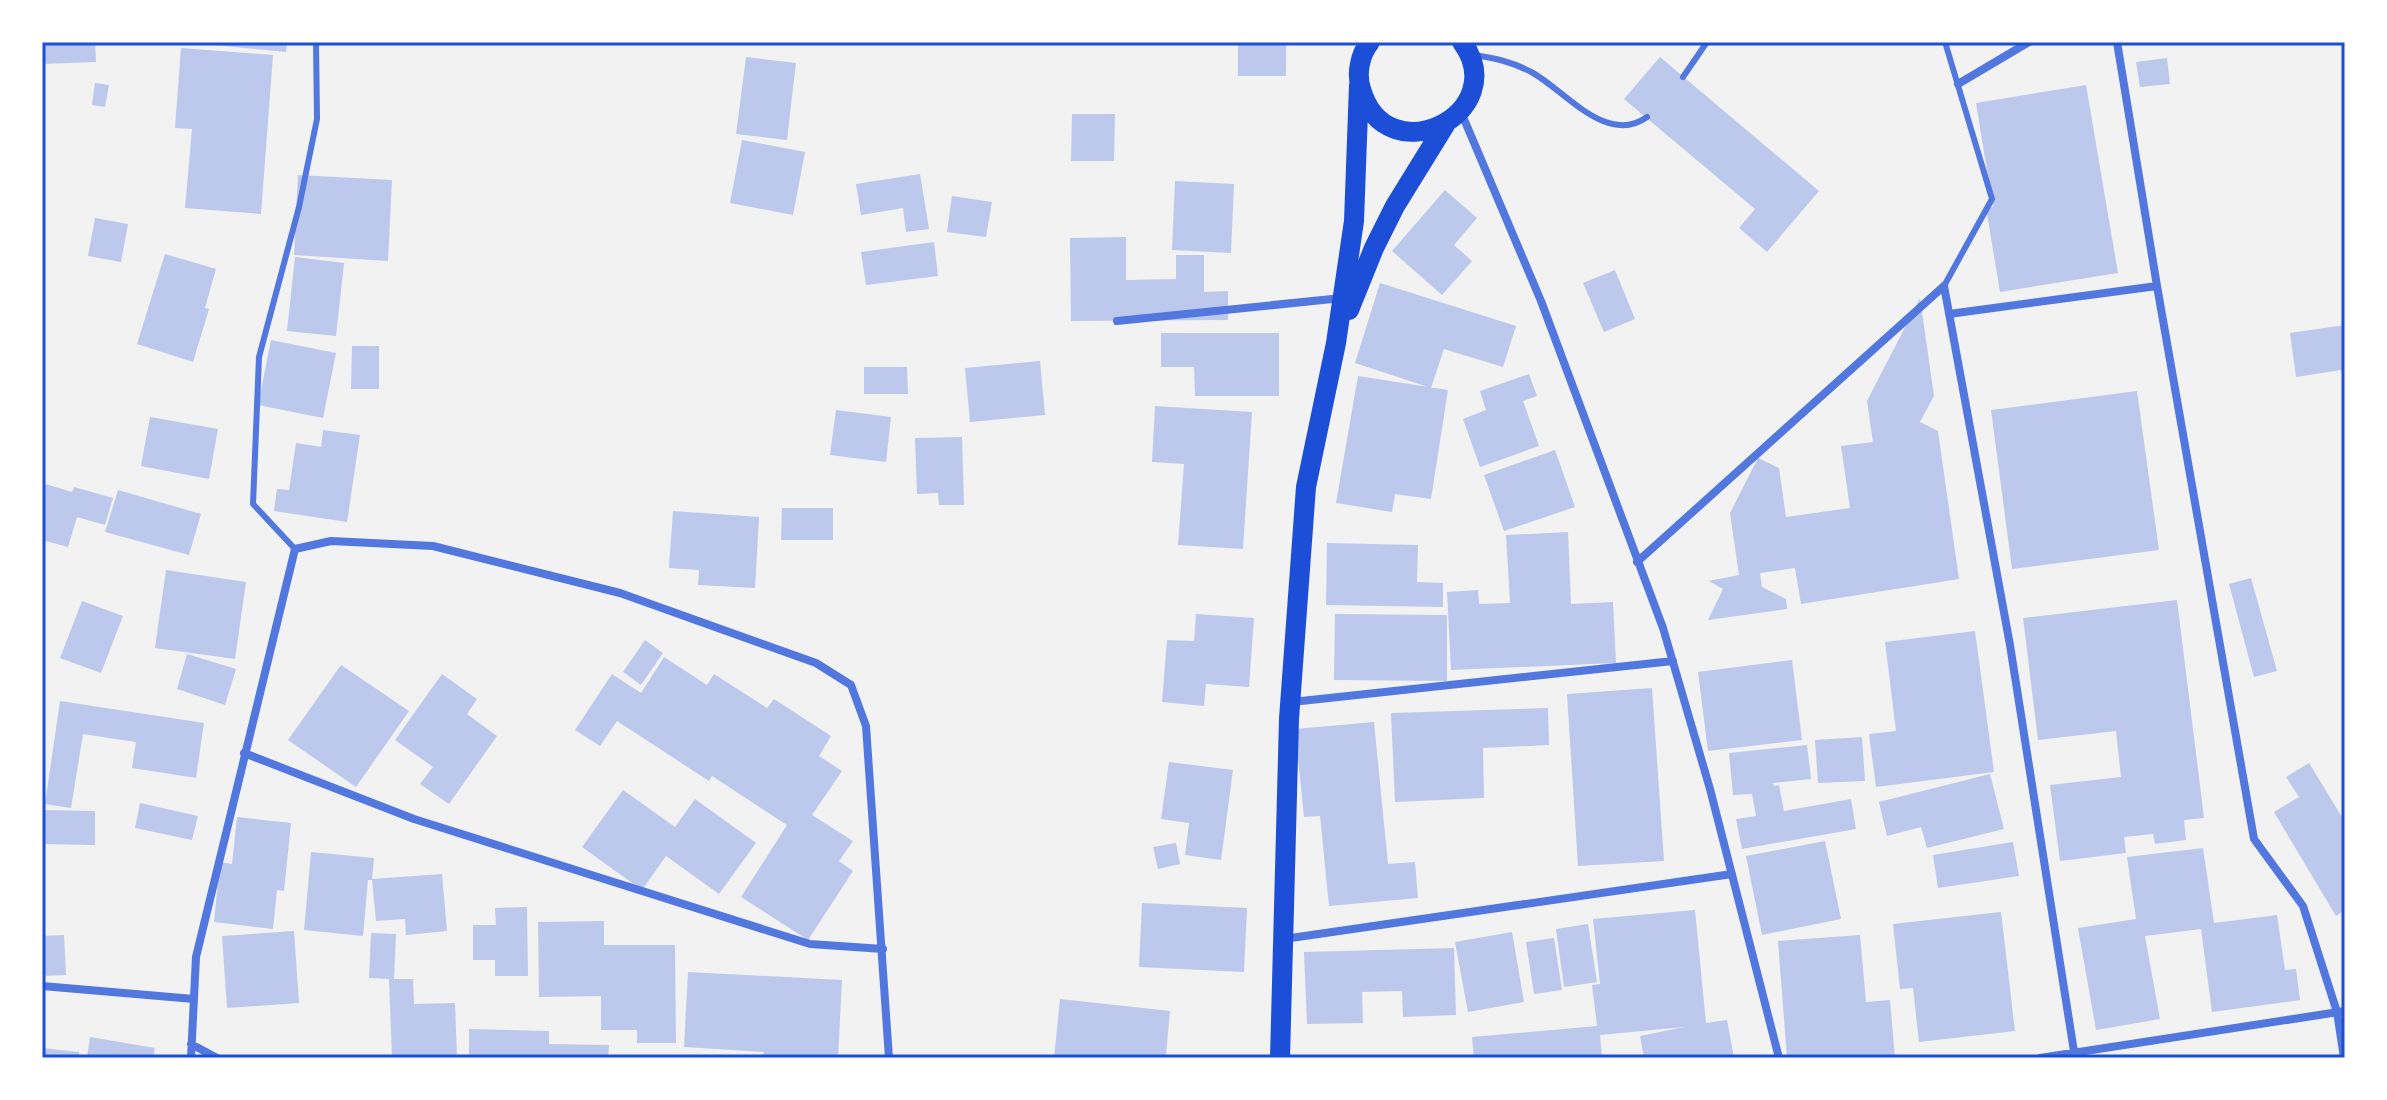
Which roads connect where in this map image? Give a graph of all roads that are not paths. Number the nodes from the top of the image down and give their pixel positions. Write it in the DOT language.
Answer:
graph roads {
  1 [pos="316,42"];
  2 [pos="1357,42"];
  3 [pos="1370,42"];
  4 [pos="1707,42"];
  5 [pos="1945,42"];
  6 [pos="2029,42"];
  7 [pos="2117,42"];
  8 [pos="1465,48"];
  9 [pos="1359,75"];
  10 [pos="1683,77"];
  11 [pos="1958,84"];
  12 [pos="1647,117"];
  13 [pos="1453,118"];
  14 [pos="1944,286"];
  15 [pos="2157,286"];
  16 [pos="1343,298"];
  17 [pos="1949,314"];
  18 [pos="1117,321"];
  19 [pos="1336,343"];
  20 [pos="295,549"];
  21 [pos="1637,562"];
  22 [pos="1673,661"];
  23 [pos="1290,703"];
  24 [pos="244,753"];
  25 [pos="1732,874"];
  26 [pos="1283,939"];
  27 [pos="883,949"];
  28 [pos="42,986"];
  29 [pos="194,999"];
  30 [pos="2341,1011"];
  31 [pos="191,1044"];
  32 [pos="2075,1055"];
  33 [pos="2342,1057"];
  34 [pos="191,1058"];
  35 [pos="217,1058"];
  36 [pos="889,1058"];
  37 [pos="1280,1058"];
  38 [pos="1779,1058"];
  39 [pos="2040,1058"];
  1 -- 20 [label="lane"];
  2 -- 9 [label="main road"];
  3 -- 9 [label="main road"];
  4 -- 10 [label="lane"];
  5 -- 11 [label="lane"];
  6 -- 11 [label="street"];
  7 -- 15 [label="street"];
  8 -- 12 [label="lane"];
  8 -- 13 [label="main road"];
  9 -- 13 [label="main road"];
  9 -- 16 [label="main road"];
  11 -- 14 [label="lane"];
  13 -- 19 [label="main road"];
  13 -- 21 [label="street"];
  14 -- 17 [label="street"];
  14 -- 21 [label="street"];
  15 -- 17 [label="street"];
  15 -- 30 [label="street"];
  16 -- 18 [label="street"];
  16 -- 19 [label="main road"];
  17 -- 32 [label="street"];
  19 -- 23 [label="main road"];
  20 -- 24 [label="street"];
  20 -- 27 [label="street"];
  21 -- 22 [label="street"];
  22 -- 23 [label="street"];
  22 -- 25 [label="street"];
  23 -- 26 [label="main road"];
  24 -- 27 [label="street"];
  24 -- 29 [label="street"];
  25 -- 26 [label="street"];
  25 -- 38 [label="street"];
  26 -- 37 [label="main road"];
  27 -- 36 [label="street"];
  28 -- 29 [label="street"];
  29 -- 31 [label="street"];
  30 -- 32 [label="street"];
  30 -- 33 [label="street"];
  31 -- 34 [label="street"];
  31 -- 35 [label="street"];
  32 -- 39 [label="street"];
}
